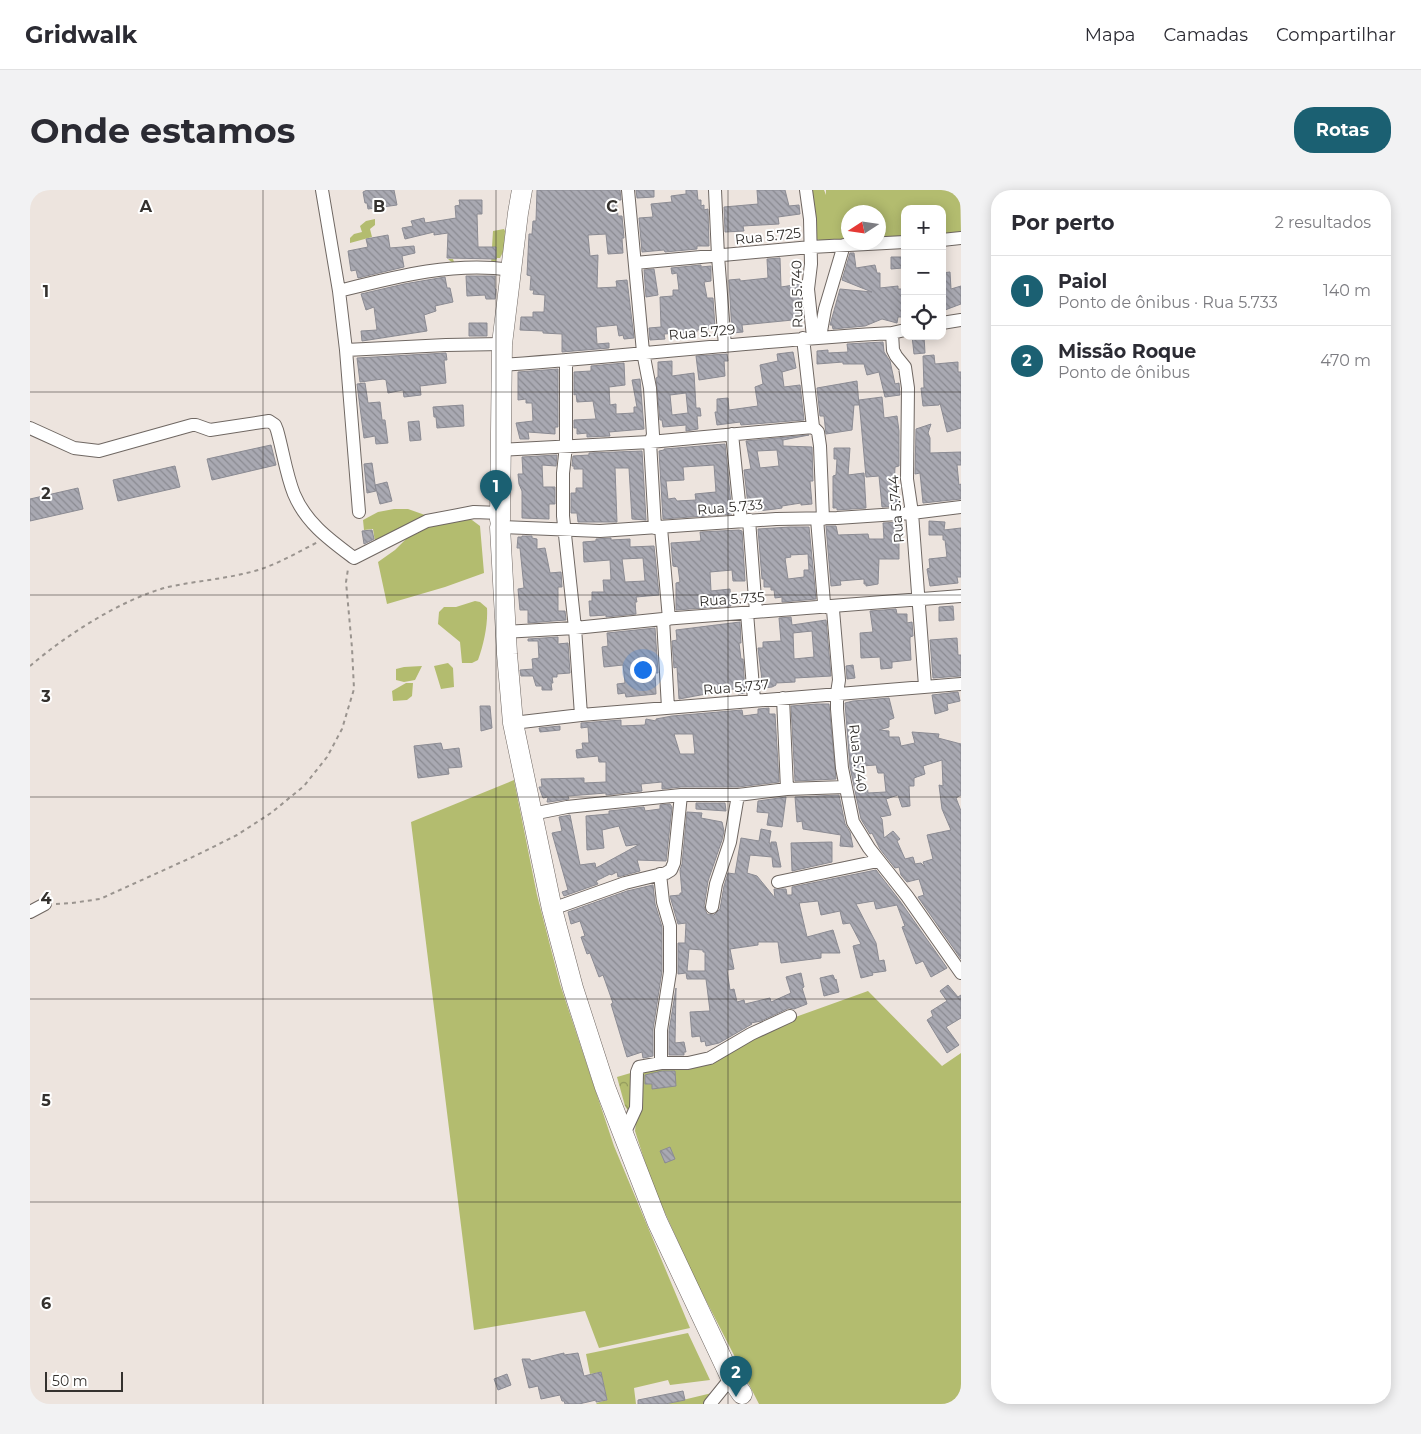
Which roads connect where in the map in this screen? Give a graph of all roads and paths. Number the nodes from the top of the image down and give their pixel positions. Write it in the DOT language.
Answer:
graph roads {
  1 [pos="322,190"];
  2 [pos="522,190"];
  3 [pos="628,190"];
  4 [pos="715,190"];
  5 [pos="806,190"];
  6 [pos="961,238"];
  7 [pos="946,240"];
  8 [pos="901,242"];
  9 [pos="886,243"];
  10 [pos="841,245"];
  11 [pos="811,247"];
  12 [pos="843,250"];
  13 [pos="718,256"];
  14 [pos="635,263"];
  15 [pos="512,270"];
  16 [pos="338,291"];
  17 [pos="961,320"];
  18 [pos="946,322"];
  19 [pos="899,332"];
  20 [pos="812,337"];
  21 [pos="502,344"];
  22 [pos="725,346"];
  23 [pos="346,350"];
  24 [pos="642,352"];
  25 [pos="566,360"];
  26 [pos="502,365"];
  27 [pos="812,427"];
  28 [pos="30,428"];
  29 [pos="732,434"];
  30 [pos="650,442"];
  31 [pos="566,446"];
  32 [pos="500,450"];
  33 [pos="961,508"];
  34 [pos="359,512"];
  35 [pos="912,513"];
  36 [pos="820,519"];
  37 [pos="500,520"];
  38 [pos="745,521"];
  39 [pos="658,528"];
  40 [pos="564,531"];
  41 [pos="327,538"];
  42 [pos="354,558"];
  43 [pos="961,596"];
  44 [pos="919,599"];
  45 [pos="827,607"];
  46 [pos="752,612"];
  47 [pos="666,619"];
  48 [pos="575,628"];
  49 [pos="505,632"];
  50 [pos="30,666"];
  51 [pos="961,684"];
  52 [pos="925,686"];
  53 [pos="837,693"];
  54 [pos="783,698"];
  55 [pos="754,700"];
  56 [pos="668,708"];
  57 [pos="581,715"];
  58 [pos="513,723"];
  59 [pos="845,787"];
  60 [pos="787,789"];
  61 [pos="738,795"];
  62 [pos="681,796"];
  63 [pos="532,814"];
  64 [pos="878,861"];
  65 [pos="660,874"];
  66 [pos="778,882"];
  67 [pos="44,904"];
  68 [pos="712,907"];
  69 [pos="552,909"];
  70 [pos="30,912"];
  71 [pos="961,972"];
  72 [pos="790,1016"];
  73 [pos="661,1063"];
  74 [pos="624,1134"];
  75 [pos="737,1386"];
  76 [pos="710,1404"];
  1 -- 16 [label="street"];
  2 -- 15 [label="main road"];
  3 -- 14 [label="street"];
  4 -- 13 [label="street"];
  5 -- 11 [label="street, Rua 5.740"];
  6 -- 7 [label="street"];
  8 -- 9 [label="street, Rua 5.725"];
  10 -- 11 [label="street, Rua 5.725"];
  11 -- 13 [label="street, Rua 5.725"];
  11 -- 20 [label="street, Rua 5.740"];
  12 -- 20 [label="street"];
  13 -- 14 [label="street, Rua 5.725"];
  13 -- 22 [label="street"];
  14 -- 24 [label="street"];
  15 -- 16 [label="street"];
  15 -- 21 [label="main road"];
  16 -- 23 [label="street"];
  17 -- 18 [label="street"];
  19 -- 20 [label="street, Rua 5.729"];
  19 -- 35 [label="street, Rua 5.744"];
  20 -- 22 [label="street, Rua 5.729"];
  20 -- 27 [label="street, Rua 5.740"];
  21 -- 23 [label="street"];
  21 -- 26 [label="main road"];
  22 -- 24 [label="street, Rua 5.729"];
  23 -- 34 [label="street"];
  24 -- 25 [label="street, Rua 5.729"];
  24 -- 30 [label="street"];
  25 -- 26 [label="street, Rua 5.729"];
  25 -- 31 [label="street"];
  26 -- 32 [label="main road"];
  27 -- 29 [label="street"];
  27 -- 36 [label="street, Rua 5.740"];
  28 -- 41 [label="street"];
  29 -- 30 [label="street"];
  29 -- 38 [label="street"];
  30 -- 31 [label="street"];
  30 -- 39 [label="street"];
  31 -- 32 [label="street"];
  31 -- 40 [label="street"];
  32 -- 37 [label="main road"];
  33 -- 35 [label="street, Rua 5.733"];
  35 -- 36 [label="street, Rua 5.733"];
  35 -- 44 [label="street, Rua 5.744"];
  36 -- 38 [label="street, Rua 5.733"];
  36 -- 45 [label="street, Rua 5.740"];
  37 -- 40 [label="street, Rua 5.733"];
  37 -- 42 [label="street, Rua 5.733"];
  37 -- 49 [label="main road"];
  38 -- 39 [label="street, Rua 5.733"];
  38 -- 46 [label="street"];
  39 -- 40 [label="street, Rua 5.733"];
  39 -- 47 [label="street"];
  40 -- 48 [label="street"];
  41 -- 42 [label="street"];
  41 -- 50 [label="path"];
  42 -- 67 [label="path"];
  43 -- 44 [label="street, Rua 5.735"];
  44 -- 45 [label="street, Rua 5.735"];
  44 -- 52 [label="street, Rua 5.744"];
  45 -- 46 [label="street, Rua 5.735"];
  45 -- 53 [label="street, Rua 5.740"];
  46 -- 47 [label="street, Rua 5.735"];
  46 -- 55 [label="street"];
  47 -- 48 [label="street, Rua 5.735"];
  47 -- 56 [label="street"];
  48 -- 49 [label="street, Rua 5.735"];
  48 -- 57 [label="street"];
  49 -- 58 [label="main road"];
  51 -- 52 [label="street, Rua 5.737"];
  52 -- 53 [label="street, Rua 5.737"];
  53 -- 54 [label="street, Rua 5.737"];
  53 -- 59 [label="street, Rua 5.740"];
  54 -- 55 [label="street, Rua 5.737"];
  54 -- 60 [label="street"];
  55 -- 56 [label="street, Rua 5.737"];
  56 -- 57 [label="street, Rua 5.737"];
  57 -- 58 [label="street, Rua 5.737"];
  58 -- 63 [label="main road"];
  59 -- 60 [label="street"];
  59 -- 64 [label="street, Rua 5.740"];
  60 -- 61 [label="street"];
  61 -- 62 [label="street"];
  61 -- 68 [label="street"];
  62 -- 63 [label="street"];
  62 -- 65 [label="street"];
  63 -- 69 [label="main road"];
  64 -- 66 [label="street"];
  64 -- 71 [label="street, Rua 5.740"];
  65 -- 69 [label="street"];
  65 -- 73 [label="street"];
  67 -- 70 [label="street"];
  69 -- 74 [label="main road"];
  72 -- 73 [label="street"];
  73 -- 74 [label="street"];
  74 -- 75 [label="main road"];
  75 -- 76 [label="street"];
}
